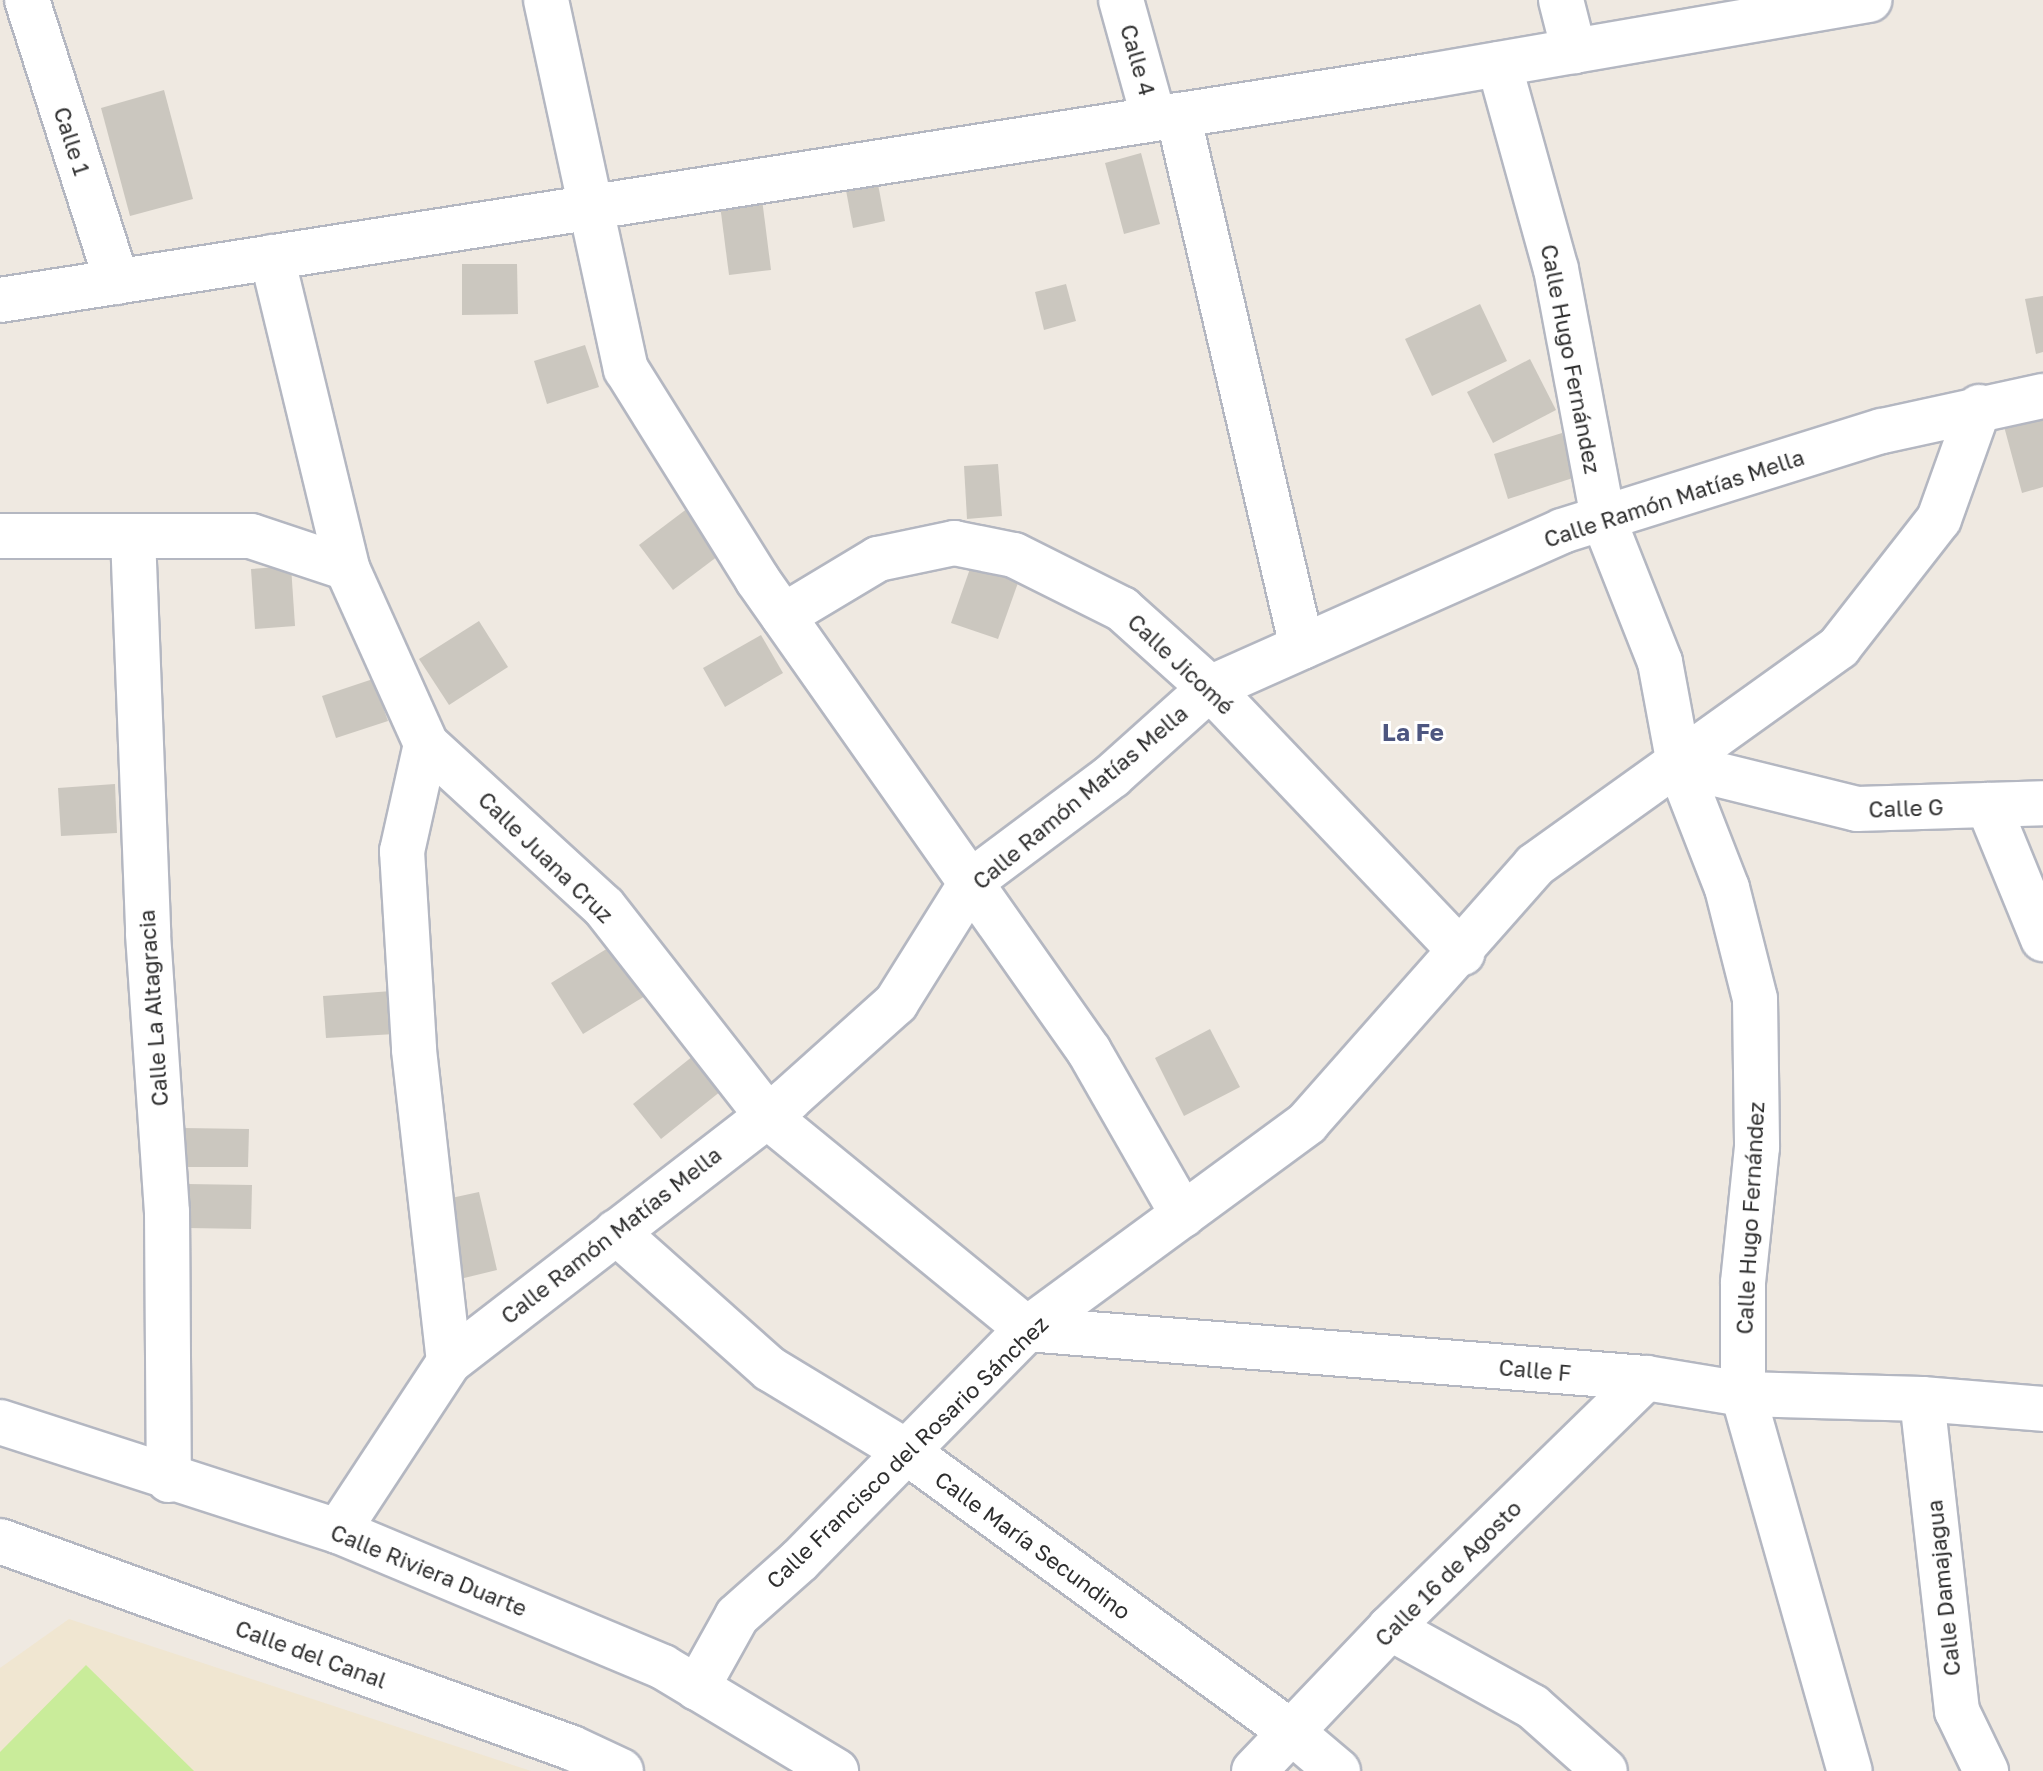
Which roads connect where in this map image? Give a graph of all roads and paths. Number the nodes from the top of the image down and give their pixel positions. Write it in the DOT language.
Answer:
graph roads {
  1 [pos="546,0"];
  2 [pos="1121,0"];
  3 [pos="1561,0"];
  4 [pos="1869,0"];
  5 [pos="24,4"];
  6 [pos="1574,51"];
  7 [pos="1499,64"];
  8 [pos="1166,117"];
  9 [pos="591,207"];
  10 [pos="272,257"];
  11 [pos="117,282"];
  12 [pos="0,300"];
  13 [pos="2043,396"];
  14 [pos="1979,407"];
  15 [pos="1603,518"];
  16 [pos="0,536"];
  17 [pos="133,536"];
  18 [pos="347,568"];
  19 [pos="783,616"];
  20 [pos="1302,647"];
  21 [pos="1210,688"];
  22 [pos="426,744"];
  23 [pos="1679,765"];
  24 [pos="2043,803"];
  25 [pos="1988,805"];
  26 [pos="973,880"];
  27 [pos="2043,939"];
  28 [pos="1462,953"];
  29 [pos="767,1116"];
  30 [pos="1183,1215"];
  31 [pos="616,1232"];
  32 [pos="1027,1329"];
  33 [pos="449,1362"];
  34 [pos="1646,1378"];
  35 [pos="1743,1394"];
  36 [pos="1922,1399"];
  37 [pos="2043,1409"];
  38 [pos="0,1422"];
  39 [pos="907,1452"];
  40 [pos="169,1480"];
  41 [pos="338,1531"];
  42 [pos="0,1541"];
  43 [pos="1390,1628"];
  44 [pos="697,1688"];
  45 [pos="1293,1733"];
  46 [pos="621,1771"];
  47 [pos="836,1771"];
  48 [pos="1254,1771"];
  49 [pos="1338,1771"];
  50 [pos="1605,1771"];
  51 [pos="1850,1771"];
  52 [pos="1986,1771"];
  1 -- 9 [label="street"];
  2 -- 8 [label="street, Calle 4"];
  3 -- 6 [label="street"];
  4 -- 6 [label="street"];
  5 -- 11 [label="street, Calle 1"];
  6 -- 7 [label="street"];
  7 -- 8 [label="street"];
  7 -- 15 [label="street, Calle Hugo Fernández"];
  8 -- 9 [label="street"];
  8 -- 20 [label="street, Calle 4"];
  9 -- 10 [label="street"];
  9 -- 19 [label="street"];
  10 -- 11 [label="street"];
  10 -- 18 [label="street, Calle Juana Cruz"];
  11 -- 12 [label="street"];
  13 -- 14 [label="street, Calle Ramón Matías Mella"];
  14 -- 15 [label="street, Calle Ramón Matías Mella"];
  14 -- 23 [label="street, Calle Francisco del Rosario Sánchez"];
  15 -- 20 [label="street, Calle Ramón Matías Mella"];
  15 -- 23 [label="street, Calle Hugo Fernández"];
  16 -- 17 [label="street"];
  17 -- 18 [label="street"];
  17 -- 40 [label="street, Calle La Altagracia"];
  18 -- 22 [label="street, Calle Juana Cruz"];
  19 -- 21 [label="street, Calle Jicomé"];
  19 -- 26 [label="street"];
  20 -- 21 [label="street, Calle Ramón Matías Mella"];
  21 -- 26 [label="street, Calle Ramón Matías Mella"];
  21 -- 28 [label="street, Calle Jicomé"];
  22 -- 29 [label="street, Calle Juana Cruz"];
  22 -- 33 [label="street"];
  23 -- 25 [label="street, Calle G"];
  23 -- 28 [label="street, Calle Francisco del Rosario Sánchez"];
  23 -- 35 [label="street, Calle Hugo Fernández"];
  24 -- 25 [label="street, Calle G"];
  25 -- 27 [label="street"];
  26 -- 29 [label="street, Calle Ramón Matías Mella"];
  26 -- 30 [label="street"];
  28 -- 30 [label="street, Calle Francisco del Rosario Sánchez"];
  29 -- 31 [label="street, Calle Ramón Matías Mella"];
  29 -- 32 [label="street, Calle Juana Cruz"];
  30 -- 32 [label="street, Calle Francisco del Rosario Sánchez"];
  31 -- 33 [label="street, Calle Ramón Matías Mella"];
  31 -- 39 [label="street, Calle María Secundino"];
  32 -- 34 [label="street, Calle F"];
  32 -- 39 [label="street, Calle Francisco del Rosario Sánchez"];
  33 -- 41 [label="street, Calle Ramón Matías Mella"];
  34 -- 35 [label="street, Calle F"];
  34 -- 43 [label="street, Calle 16 de Agosto"];
  35 -- 36 [label="street, Calle F"];
  35 -- 51 [label="street, Calle Hugo Fernández"];
  36 -- 37 [label="street, Calle F"];
  36 -- 52 [label="street, Calle Damajagua"];
  38 -- 40 [label="street, Calle Riviera Duarte"];
  39 -- 44 [label="street, Calle Francisco del Rosario Sánchez"];
  39 -- 45 [label="street, Calle María Secundino"];
  40 -- 41 [label="street, Calle Riviera Duarte"];
  41 -- 44 [label="street, Calle Riviera Duarte"];
  42 -- 46 [label="street, Calle del Canal"];
  43 -- 45 [label="street, Calle 16 de Agosto"];
  43 -- 50 [label="street"];
  44 -- 47 [label="street, Calle Riviera Duarte"];
  45 -- 48 [label="street, Calle 16 de Agosto"];
  45 -- 49 [label="street, Calle María Secundino"];
}
